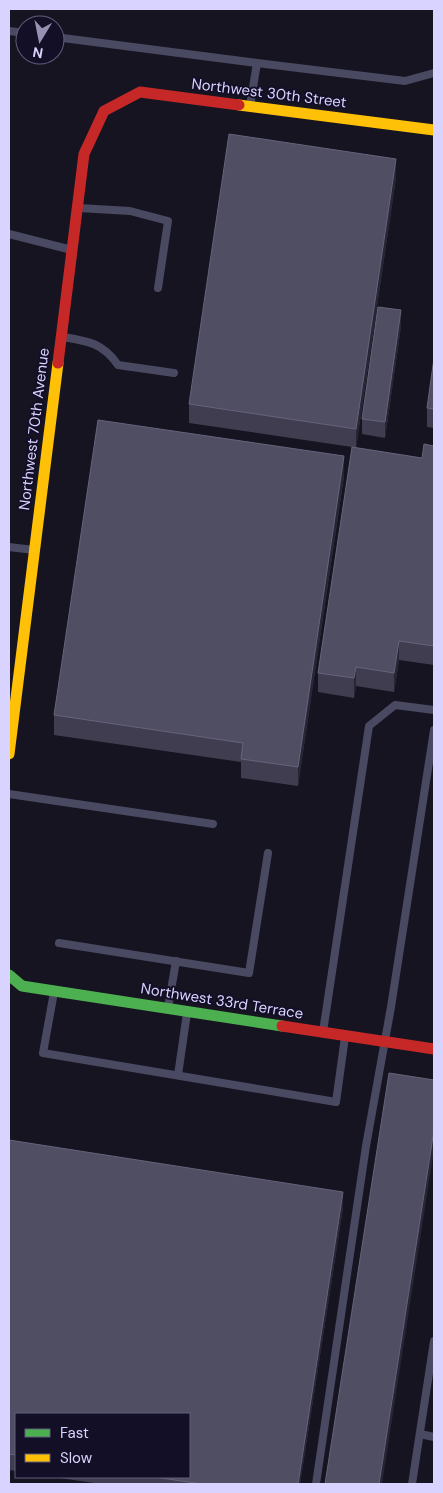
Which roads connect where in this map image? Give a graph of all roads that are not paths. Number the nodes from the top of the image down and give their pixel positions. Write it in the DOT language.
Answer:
graph roads {
  1 [pos="65,38"];
  2 [pos="258,63"];
  3 [pos="434,72"];
  4 [pos="250,106"];
  5 [pos="104,111"];
  6 [pos="434,130"];
  7 [pos="77,208"];
  8 [pos="9,234"];
  9 [pos="72,250"];
  10 [pos="158,288"];
  11 [pos="61,337"];
  12 [pos="174,373"];
  13 [pos="9,547"];
  14 [pos="34,550"];
  15 [pos="434,710"];
  16 [pos="434,730"];
  17 [pos="9,752"];
  18 [pos="9,794"];
  19 [pos="213,824"];
  20 [pos="268,853"];
  21 [pos="59,943"];
  22 [pos="176,961"];
  23 [pos="9,975"];
  24 [pos="54,991"];
  25 [pos="168,1008"];
  26 [pos="188,1011"];
  27 [pos="323,1032"];
  28 [pos="346,1035"];
  29 [pos="384,1041"];
  30 [pos="434,1049"];
  31 [pos="178,1075"];
  32 [pos="434,1341"];
  33 [pos="420,1434"];
  34 [pos="434,1436"];
  35 [pos="316,1484"];
  36 [pos="412,1484"];
  1 -- 2 [label="lane"];
  2 -- 3 [label="lane"];
  2 -- 4 [label="lane"];
  4 -- 5 [label="street, Northwest 30th Street"];
  4 -- 6 [label="street, Northwest 30th Street"];
  5 -- 7 [label="street, Northwest 70th Avenue"];
  7 -- 9 [label="street, Northwest 70th Avenue"];
  7 -- 10 [label="lane"];
  8 -- 9 [label="lane"];
  9 -- 11 [label="street, Northwest 70th Avenue"];
  11 -- 12 [label="lane"];
  11 -- 14 [label="street, Northwest 70th Avenue"];
  13 -- 14 [label="lane"];
  14 -- 17 [label="street, Northwest 70th Avenue"];
  15 -- 27 [label="lane"];
  16 -- 29 [label="lane"];
  18 -- 19 [label="lane"];
  20 -- 22 [label="lane"];
  21 -- 22 [label="lane"];
  22 -- 25 [label="lane"];
  23 -- 24 [label="street, Northwest 33rd Terrace"];
  24 -- 25 [label="street, Northwest 33rd Terrace"];
  24 -- 31 [label="lane"];
  25 -- 26 [label="street, Northwest 33rd Terrace"];
  26 -- 27 [label="street, Northwest 33rd Terrace"];
  26 -- 31 [label="lane"];
  27 -- 28 [label="street, Northwest 33rd Terrace"];
  28 -- 29 [label="street, Northwest 33rd Terrace"];
  28 -- 31 [label="lane"];
  29 -- 30 [label="street, Northwest 33rd Terrace"];
  29 -- 35 [label="lane"];
  32 -- 33 [label="lane"];
  33 -- 34 [label="lane"];
  33 -- 36 [label="lane"];
}
